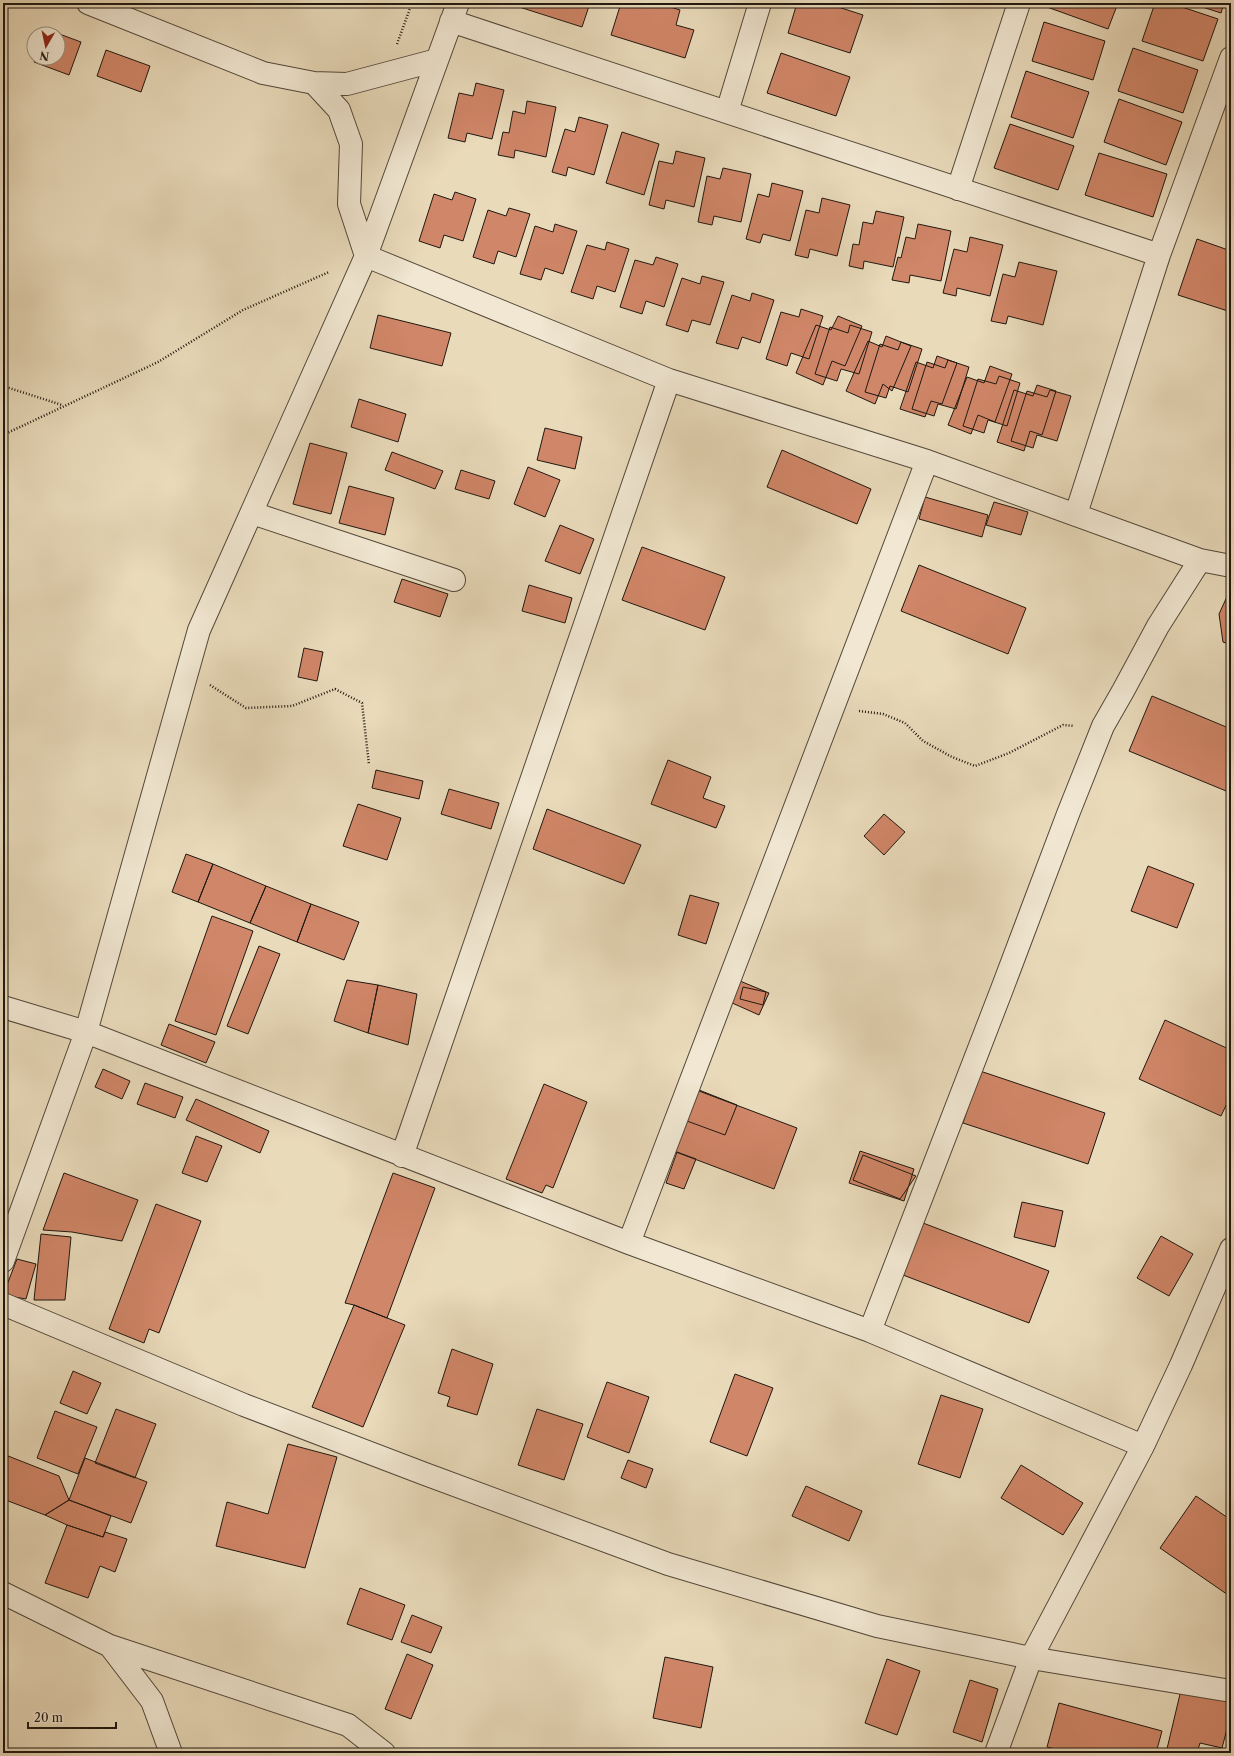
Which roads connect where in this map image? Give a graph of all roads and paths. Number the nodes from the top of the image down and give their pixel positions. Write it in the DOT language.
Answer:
graph roads {
  1 [pos="88,3"];
  2 [pos="760,3"];
  3 [pos="1019,3"];
  4 [pos="454,12"];
  5 [pos="1231,58"];
  6 [pos="437,60"];
  7 [pos="314,83"];
  8 [pos="727,112"];
  9 [pos="958,189"];
  10 [pos="1159,255"];
  11 [pos="366,256"];
  12 [pos="330,272"];
  13 [pos="669,380"];
  14 [pos="3,386"];
  15 [pos="63,405"];
  16 [pos="3,435"];
  17 [pos="927,461"];
  18 [pos="252,513"];
  19 [pos="1076,514"];
  20 [pos="1200,560"];
  21 [pos="1231,566"];
  22 [pos="454,580"];
  23 [pos="187,671"];
  24 [pos="832,714"];
  25 [pos="1103,726"];
  26 [pos="369,765"];
  27 [pos="3,1007"];
  28 [pos="86,1032"];
  29 [pos="402,1156"];
  30 [pos="629,1243"];
  31 [pos="1231,1249"];
  32 [pos="3,1261"];
  33 [pos="3,1304"];
  34 [pos="870,1331"];
  35 [pos="1143,1446"];
  36 [pos="3,1593"];
  37 [pos="110,1646"];
  38 [pos="1031,1658"];
  39 [pos="1231,1691"];
  40 [pos="171,1753"];
  41 [pos="384,1753"];
  42 [pos="996,1753"];
  1 -- 7 [label="street"];
  2 -- 8 [label="street"];
  3 -- 9 [label="street"];
  4 -- 6 [label="street"];
  4 -- 8 [label="street"];
  5 -- 10 [label="street"];
  6 -- 7 [label="street"];
  6 -- 11 [label="street"];
  7 -- 11 [label="street"];
  8 -- 9 [label="street"];
  9 -- 10 [label="street"];
  10 -- 19 [label="street"];
  11 -- 13 [label="street"];
  11 -- 18 [label="street"];
  12 -- 15 [label="path"];
  13 -- 17 [label="street"];
  13 -- 29 [label="street"];
  14 -- 15 [label="path"];
  15 -- 16 [label="path"];
  17 -- 19 [label="street"];
  17 -- 24 [label="street"];
  18 -- 22 [label="street"];
  18 -- 23 [label="street"];
  19 -- 20 [label="street"];
  20 -- 21 [label="street"];
  20 -- 25 [label="street"];
  23 -- 26 [label="path"];
  23 -- 28 [label="street"];
  24 -- 25 [label="path"];
  24 -- 30 [label="street"];
  25 -- 34 [label="street"];
  27 -- 28 [label="street"];
  28 -- 29 [label="street"];
  28 -- 32 [label="street"];
  29 -- 30 [label="street"];
  30 -- 34 [label="street"];
  31 -- 35 [label="street"];
  33 -- 38 [label="street"];
  34 -- 35 [label="street"];
  35 -- 38 [label="street"];
  36 -- 37 [label="street"];
  37 -- 40 [label="street"];
  37 -- 41 [label="street"];
  38 -- 39 [label="street"];
  38 -- 42 [label="street"];
}
